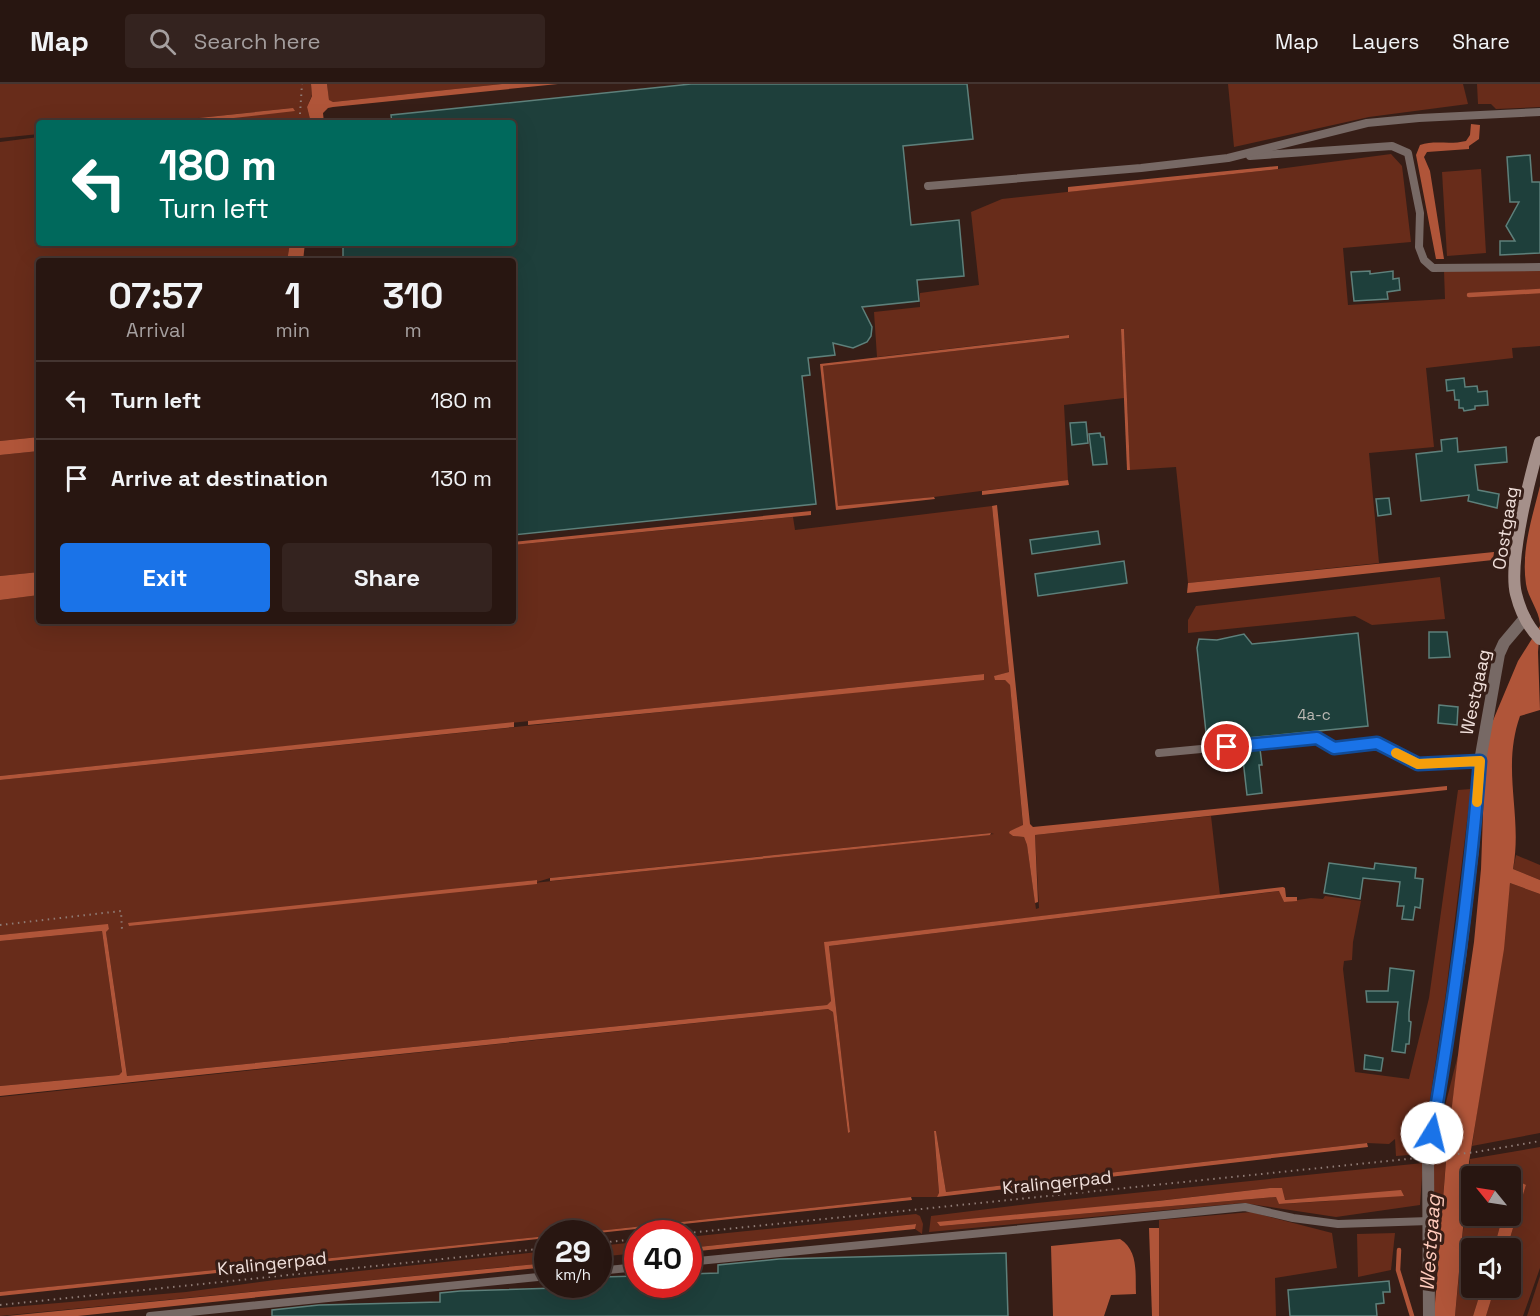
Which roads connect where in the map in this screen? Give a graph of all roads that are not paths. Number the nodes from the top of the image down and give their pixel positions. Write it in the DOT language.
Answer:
graph roads {
  1 [pos="1540,112"];
  2 [pos="1228,158"];
  3 [pos="928,186"];
  4 [pos="1540,267"];
  5 [pos="1540,442"];
  6 [pos="1525,618"];
  7 [pos="1537,636"];
  8 [pos="1159,753"];
  9 [pos="1480,761"];
  10 [pos="1429,1221"];
  11 [pos="702,1261"];
  12 [pos="534,1277"];
  13 [pos="150,1316"];
  14 [pos="1429,1316"];
  1 -- 2 [label="lane"];
  2 -- 3 [label="lane"];
  2 -- 4 [label="lane"];
  5 -- 6 [label="main road, Oostgaag"];
  6 -- 7 [label="main road, Oostgaag"];
  6 -- 9 [label="street, Westgaag"];
  8 -- 9 [label="lane"];
  9 -- 10 [label="street, Westgaag"];
  10 -- 11 [label="lane"];
  10 -- 14 [label="street, Westgaag"];
  12 -- 13 [label="lane"];
}
